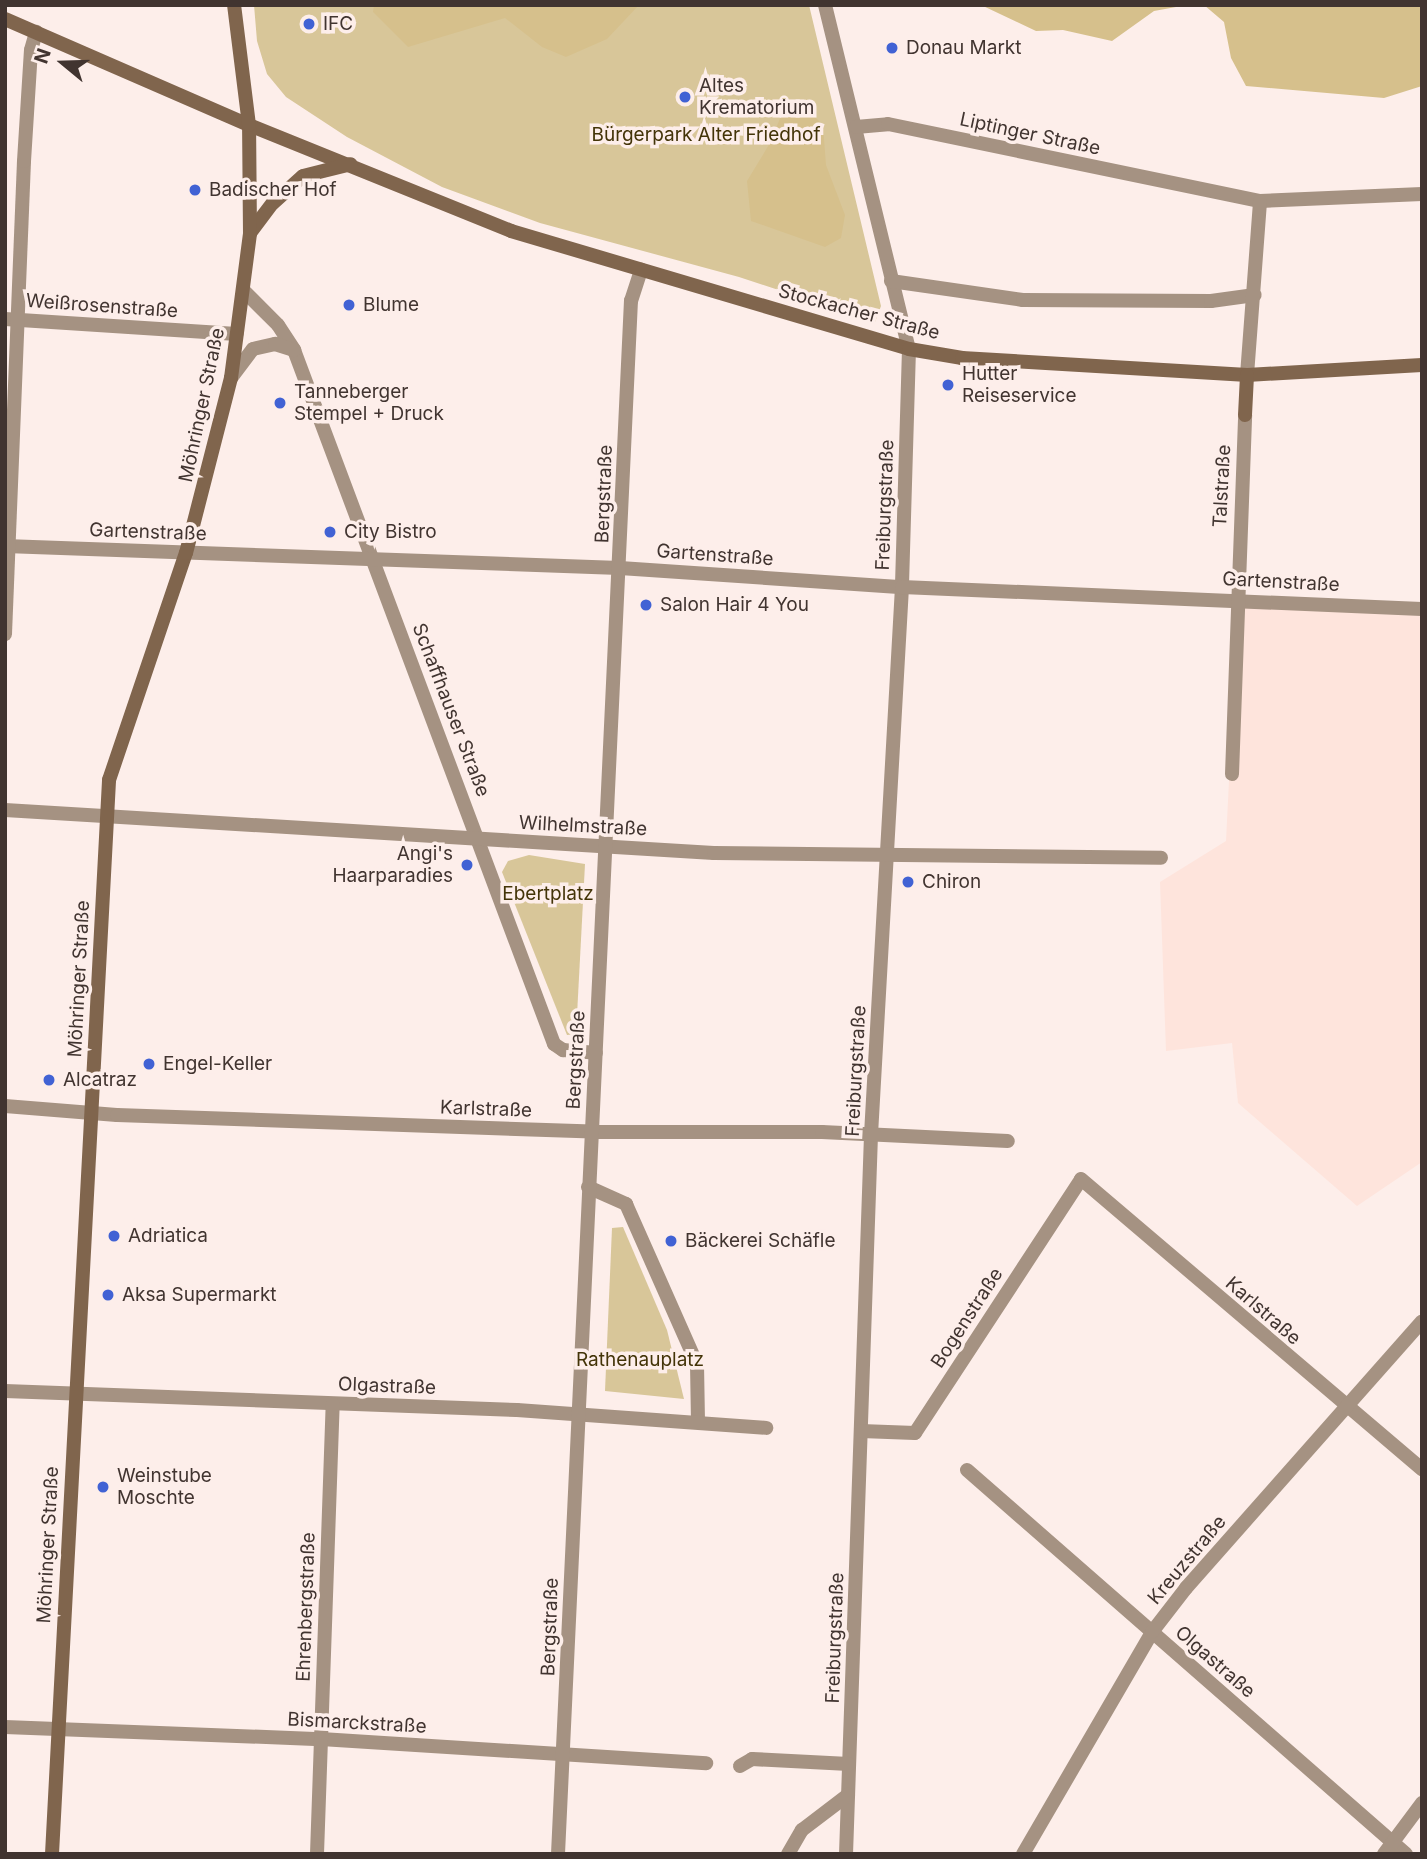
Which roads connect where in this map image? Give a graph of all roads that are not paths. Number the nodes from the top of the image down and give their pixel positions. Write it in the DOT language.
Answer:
graph roads {
  1 [pos="234,5"];
  2 [pos="825,5"];
  3 [pos="5,19"];
  4 [pos="36,32"];
  5 [pos="249,125"];
  6 [pos="856,127"];
  7 [pos="351,164"];
  8 [pos="1422,194"];
  9 [pos="1260,201"];
  10 [pos="250,233"];
  11 [pos="641,270"];
  12 [pos="891,281"];
  13 [pos="243,290"];
  14 [pos="1255,295"];
  15 [pos="11,319"];
  16 [pos="237,334"];
  17 [pos="909,349"];
  18 [pos="294,350"];
  19 [pos="1422,365"];
  20 [pos="1247,375"];
  21 [pos="231,378"];
  22 [pos="8,546"];
  23 [pos="186,553"];
  24 [pos="371,558"];
  25 [pos="620,568"];
  26 [pos="902,587"];
  27 [pos="1236,599"];
  28 [pos="1422,609"];
  29 [pos="5,634"];
  30 [pos="1232,774"];
  31 [pos="5,810"];
  32 [pos="107,814"];
  33 [pos="480,840"];
  34 [pos="608,846"];
  35 [pos="888,856"];
  36 [pos="1161,858"];
  37 [pos="596,1053"];
  38 [pos="5,1106"];
  39 [pos="91,1113"];
  40 [pos="592,1132"];
  41 [pos="871,1135"];
  42 [pos="1009,1141"];
  43 [pos="1081,1179"];
  44 [pos="588,1186"];
  45 [pos="1422,1321"];
  46 [pos="5,1391"];
  47 [pos="75,1394"];
  48 [pos="333,1404"];
  49 [pos="1346,1409"];
  50 [pos="578,1413"];
  51 [pos="698,1420"];
  52 [pos="766,1428"];
  53 [pos="861,1431"];
  54 [pos="1422,1469"];
  55 [pos="967,1470"];
  56 [pos="1152,1632"];
  57 [pos="5,1727"];
  58 [pos="58,1729"];
  59 [pos="321,1739"];
  60 [pos="564,1754"];
  61 [pos="706,1763"];
  62 [pos="849,1764"];
  63 [pos="740,1766"];
  64 [pos="848,1795"];
  65 [pos="1422,1803"];
  66 [pos="1388,1848"];
  67 [pos="52,1854"];
  68 [pos="317,1854"];
  69 [pos="558,1854"];
  70 [pos="788,1854"];
  71 [pos="846,1854"];
  72 [pos="1023,1854"];
  73 [pos="1406,1854"];
  1 -- 5 [label="street, Möhringer Straße"];
  2 -- 6 [label="street"];
  3 -- 4 [label="street, Stockacher Straße"];
  4 -- 5 [label="street, Stockacher Straße"];
  4 -- 15 [label="street"];
  5 -- 7 [label="street, Stockacher Straße"];
  5 -- 10 [label="street, Möhringer Straße"];
  6 -- 9 [label="street, Liptinger Straße"];
  6 -- 12 [label="street"];
  7 -- 10 [label="street"];
  7 -- 11 [label="street, Stockacher Straße"];
  8 -- 9 [label="street, Liptinger Straße"];
  9 -- 14 [label="street, Talstraße"];
  10 -- 13 [label="street, Möhringer Straße"];
  11 -- 17 [label="street, Stockacher Straße"];
  11 -- 25 [label="street, Bergstraße"];
  12 -- 14 [label="street, Stockacher Straße"];
  12 -- 17 [label="street"];
  13 -- 16 [label="street, Möhringer Straße"];
  13 -- 18 [label="street, Schaffhauser Straße"];
  14 -- 20 [label="street, Talstraße"];
  15 -- 16 [label="street, Weißrosenstraße"];
  15 -- 22 [label="street"];
  16 -- 21 [label="street, Möhringer Straße"];
  17 -- 20 [label="street, Stockacher Straße"];
  17 -- 26 [label="street, Freiburgstraße"];
  18 -- 21 [label="street"];
  18 -- 24 [label="street, Schaffhauser Straße"];
  19 -- 20 [label="street, Stockacher Straße"];
  20 -- 27 [label="street, Talstraße"];
  21 -- 23 [label="street, Möhringer Straße"];
  22 -- 23 [label="street, Gartenstraße"];
  22 -- 29 [label="street"];
  23 -- 24 [label="street, Gartenstraße"];
  23 -- 32 [label="street, Möhringer Straße"];
  24 -- 25 [label="street, Gartenstraße"];
  24 -- 33 [label="street, Schaffhauser Straße"];
  25 -- 26 [label="street, Gartenstraße"];
  25 -- 34 [label="street, Bergstraße"];
  26 -- 27 [label="street, Gartenstraße"];
  26 -- 35 [label="street, Freiburgstraße"];
  27 -- 28 [label="street, Gartenstraße"];
  27 -- 30 [label="street, Talstraße"];
  31 -- 32 [label="street, Wilhelmstraße"];
  32 -- 33 [label="street, Wilhelmstraße"];
  32 -- 39 [label="street, Möhringer Straße"];
  33 -- 34 [label="street, Wilhelmstraße"];
  33 -- 37 [label="street, Schaffhauser Straße"];
  34 -- 35 [label="street, Wilhelmstraße"];
  34 -- 37 [label="street, Bergstraße"];
  35 -- 36 [label="street, Wilhelmstraße"];
  35 -- 41 [label="street, Freiburgstraße"];
  37 -- 40 [label="street, Bergstraße"];
  38 -- 39 [label="street, Karlstraße"];
  39 -- 40 [label="street, Karlstraße"];
  39 -- 47 [label="street, Möhringer Straße"];
  40 -- 41 [label="street, Karlstraße"];
  40 -- 44 [label="street, Bergstraße"];
  41 -- 42 [label="street, Karlstraße"];
  41 -- 53 [label="street, Freiburgstraße"];
  43 -- 49 [label="street, Karlstraße"];
  43 -- 53 [label="street, Bogenstraße"];
  44 -- 50 [label="street, Bergstraße"];
  44 -- 51 [label="street"];
  45 -- 49 [label="street, Kreuzstraße"];
  46 -- 47 [label="street, Olgastraße"];
  47 -- 48 [label="street, Olgastraße"];
  47 -- 58 [label="street, Möhringer Straße"];
  48 -- 50 [label="street, Olgastraße"];
  48 -- 59 [label="street, Ehrenbergstraße"];
  49 -- 54 [label="street, Karlstraße"];
  49 -- 56 [label="street, Kreuzstraße"];
  50 -- 51 [label="street, Olgastraße"];
  50 -- 60 [label="street, Bergstraße"];
  51 -- 52 [label="street, Olgastraße"];
  53 -- 62 [label="street, Freiburgstraße"];
  55 -- 56 [label="street, Olgastraße"];
  56 -- 66 [label="street, Olgastraße"];
  56 -- 72 [label="street, Kreuzstraße"];
  57 -- 58 [label="street, Bismarckstraße"];
  58 -- 59 [label="street, Bismarckstraße"];
  58 -- 67 [label="street, Möhringer Straße"];
  59 -- 60 [label="street, Bismarckstraße"];
  59 -- 68 [label="street, Ehrenbergstraße"];
  60 -- 61 [label="street, Bismarckstraße"];
  60 -- 69 [label="street, Bergstraße"];
  62 -- 63 [label="street"];
  62 -- 64 [label="street, Freiburgstraße"];
  64 -- 70 [label="street"];
  64 -- 71 [label="street, Freiburgstraße"];
  65 -- 66 [label="street"];
  66 -- 73 [label="street, Olgastraße"];
}
